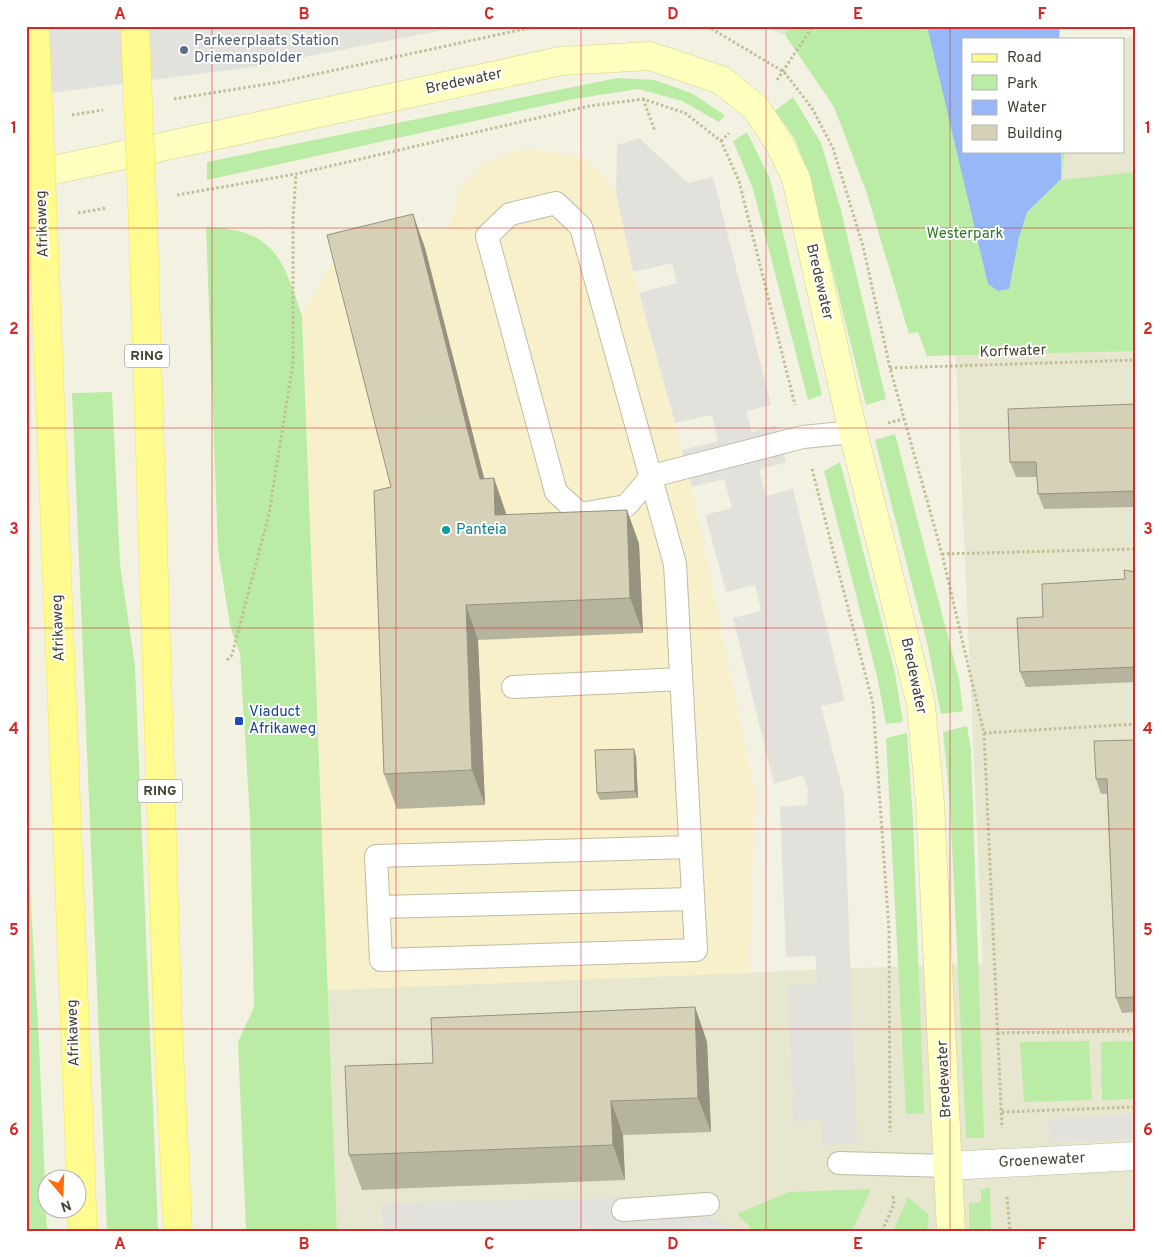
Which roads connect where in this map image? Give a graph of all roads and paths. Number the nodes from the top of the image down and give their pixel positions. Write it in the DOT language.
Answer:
graph roads {
  1 [pos="35,26"];
  2 [pos="135,26"];
  3 [pos="538,26"];
  4 [pos="707,26"];
  5 [pos="813,26"];
  6 [pos="172,99"];
  7 [pos="643,99"];
  8 [pos="104,110"];
  9 [pos="65,116"];
  10 [pos="655,131"];
  11 [pos="296,174"];
  12 [pos="26,176"];
  13 [pos="169,197"];
  14 [pos="112,207"];
  15 [pos="74,214"];
  16 [pos="1136,360"];
  17 [pos="890,368"];
  18 [pos="853,432"];
  19 [pos="803,438"];
  20 [pos="652,476"];
  21 [pos="1136,549"];
  22 [pos="942,554"];
  23 [pos="227,660"];
  24 [pos="681,679"];
  25 [pos="513,687"];
  26 [pos="1136,724"];
  27 [pos="984,733"];
  28 [pos="690,847"];
  29 [pos="693,899"];
  30 [pos="379,907"];
  31 [pos="1136,1031"];
  32 [pos="997,1033"];
  33 [pos="1136,1107"];
  34 [pos="1002,1112"];
  35 [pos="1136,1156"];
  36 [pos="839,1163"];
  37 [pos="890,1164"];
  38 [pos="949,1166"];
  39 [pos="708,1204"];
  40 [pos="623,1210"];
  41 [pos="946,1224"];
  42 [pos="83,1231"];
  43 [pos="178,1231"];
  44 [pos="882,1231"];
  1 -- 42 [label="main road, Afrikaweg, bridge"];
  2 -- 43 [label="main road, RING, bridge"];
  3 -- 6 [label="path"];
  4 -- 5 [label="path"];
  7 -- 10 [label="path"];
  7 -- 11 [label="path"];
  7 -- 19 [label="path"];
  8 -- 9 [label="path"];
  11 -- 13 [label="path"];
  11 -- 23 [label="path"];
  12 -- 18 [label="street, Bredewater"];
  14 -- 15 [label="path"];
  16 -- 17 [label="path, Korfwater"];
  18 -- 19 [label="lane"];
  18 -- 38 [label="street, Bredewater"];
  19 -- 20 [label="lane"];
  19 -- 37 [label="path"];
  20 -- 20 [label="lane"];
  20 -- 24 [label="lane"];
  21 -- 22 [label="path"];
  24 -- 25 [label="lane"];
  24 -- 28 [label="lane"];
  26 -- 27 [label="path"];
  28 -- 29 [label="lane"];
  28 -- 30 [label="lane"];
  29 -- 30 [label="lane"];
  29 -- 30 [label="lane"];
  31 -- 32 [label="path"];
  33 -- 34 [label="path"];
  35 -- 38 [label="street, Groenewater"];
  36 -- 37 [label="lane"];
  37 -- 38 [label="lane"];
  37 -- 44 [label="path"];
  38 -- 41 [label="street, Bredewater"];
  39 -- 40 [label="lane"];
}
